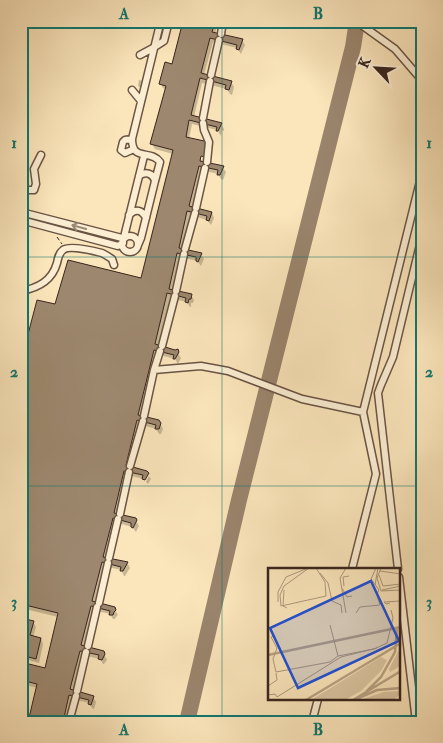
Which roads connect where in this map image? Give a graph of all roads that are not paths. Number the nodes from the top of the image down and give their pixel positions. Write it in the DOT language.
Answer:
graph roads {
  1 [pos="170,21"];
  2 [pos="224,21"];
  3 [pos="356,21"];
  4 [pos="159,24"];
  5 [pos="167,31"];
  6 [pos="154,46"];
  7 [pos="140,53"];
  8 [pos="132,88"];
  9 [pos="422,88"];
  10 [pos="142,99"];
  11 [pos="132,139"];
  12 [pos="134,150"];
  13 [pos="41,155"];
  14 [pos="144,156"];
  15 [pos="422,173"];
  16 [pos="139,176"];
  17 [pos="155,180"];
  18 [pos="21,190"];
  19 [pos="21,212"];
  20 [pos="129,215"];
  21 [pos="146,218"];
  22 [pos="21,220"];
  23 [pos="422,236"];
  24 [pos="123,243"];
  25 [pos="138,245"];
  26 [pos="114,264"];
  27 [pos="21,291"];
  28 [pos="154,370"];
  29 [pos="363,412"];
  30 [pos="352,568"];
  31 [pos="398,568"];
  32 [pos="400,586"];
  33 [pos="318,700"];
  34 [pos="70,722"];
  35 [pos="312,722"];
  36 [pos="416,722"];
  1 -- 5 [label="lane"];
  2 -- 28 [label="lane"];
  3 -- 9 [label="lane"];
  4 -- 5 [label="lane"];
  4 -- 6 [label="lane"];
  5 -- 6 [label="lane"];
  6 -- 7 [label="lane"];
  6 -- 10 [label="lane"];
  8 -- 10 [label="lane"];
  10 -- 11 [label="lane"];
  11 -- 12 [label="lane"];
  11 -- 12 [label="lane"];
  12 -- 14 [label="lane"];
  13 -- 18 [label="lane"];
  14 -- 16 [label="lane"];
  14 -- 17 [label="lane"];
  15 -- 29 [label="lane"];
  16 -- 17 [label="lane"];
  16 -- 20 [label="lane"];
  17 -- 21 [label="lane"];
  24 -- 19 [label="lane, one-way"];
  20 -- 21 [label="lane"];
  20 -- 24 [label="lane"];
  21 -- 25 [label="lane"];
  22 -- 24 [label="lane"];
  23 -- 31 [label="lane"];
  24 -- 25 [label="lane"];
  24 -- 25 [label="lane"];
  26 -- 27 [label="lane"];
  28 -- 29 [label="lane"];
  28 -- 34 [label="lane"];
  29 -- 30 [label="lane"];
  32 -- 36 [label="lane"];
  33 -- 35 [label="lane"];
}
